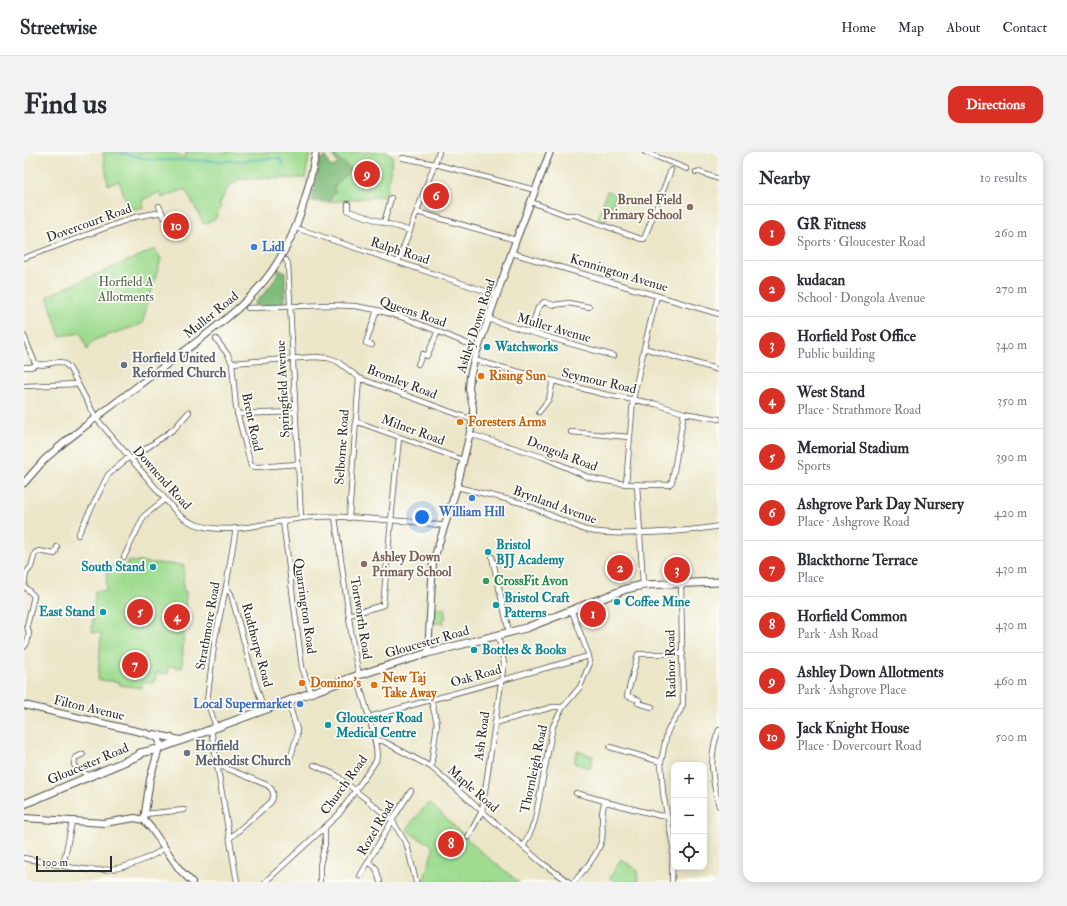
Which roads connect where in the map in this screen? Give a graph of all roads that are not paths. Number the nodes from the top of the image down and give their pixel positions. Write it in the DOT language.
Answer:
graph roads {
  1 [pos="316,152"];
  2 [pos="439,152"];
  3 [pos="550,152"];
  4 [pos="645,152"];
  5 [pos="403,158"];
  6 [pos="434,164"];
  7 [pos="687,169"];
  8 [pos="671,170"];
  9 [pos="696,172"];
  10 [pos="719,179"];
  11 [pos="535,190"];
  12 [pos="390,198"];
  13 [pos="531,202"];
  14 [pos="348,204"];
  15 [pos="159,206"];
  16 [pos="162,212"];
  17 [pos="417,212"];
  18 [pos="164,217"];
  19 [pos="384,223"];
  20 [pos="296,228"];
  21 [pos="410,231"];
  22 [pos="516,240"];
  23 [pos="512,253"];
  24 [pos="24,258"];
  25 [pos="286,260"];
  26 [pos="398,262"];
  27 [pos="497,294"];
  28 [pos="657,296"];
  29 [pos="290,307"];
  30 [pos="248,308"];
  31 [pos="589,308"];
  32 [pos="377,310"];
  33 [pos="719,314"];
  34 [pos="488,319"];
  35 [pos="438,331"];
  36 [pos="530,332"];
  37 [pos="213,335"];
  38 [pos="24,336"];
  39 [pos="372,345"];
  40 [pos="478,348"];
  41 [pos="644,348"];
  42 [pos="614,356"];
  43 [pos="293,359"];
  44 [pos="474,360"];
  45 [pos="232,363"];
  46 [pos="38,364"];
  47 [pos="418,364"];
  48 [pos="24,367"];
  49 [pos="719,370"];
  50 [pos="359,378"];
  51 [pos="554,381"];
  52 [pos="78,384"];
  53 [pos="24,386"];
  54 [pos="633,400"];
  55 [pos="189,412"];
  56 [pos="295,412"];
  57 [pos="539,412"];
  58 [pos="684,413"];
  59 [pos="237,414"];
  60 [pos="96,418"];
  61 [pos="719,419"];
  62 [pos="473,420"];
  63 [pos="355,421"];
  64 [pos="571,432"];
  65 [pos="470,434"];
  66 [pos="399,437"];
  67 [pos="629,437"];
  68 [pos="130,458"];
  69 [pos="463,460"];
  70 [pos="298,464"];
  71 [pos="24,482"];
  72 [pos="626,484"];
  73 [pos="637,484"];
  74 [pos="457,487"];
  75 [pos="165,499"];
  76 [pos="335,517"];
  77 [pos="301,518"];
  78 [pos="349,518"];
  79 [pos="392,520"];
  80 [pos="283,521"];
  81 [pos="444,526"];
  82 [pos="719,526"];
  83 [pos="236,528"];
  84 [pos="640,533"];
  85 [pos="78,535"];
  86 [pos="57,547"];
  87 [pos="124,557"];
  88 [pos="492,557"];
  89 [pos="719,582"];
  90 [pos="681,583"];
  91 [pos="642,585"];
  92 [pos="226,587"];
  93 [pos="572,611"];
  94 [pos="349,615"];
  95 [pos="509,632"];
  96 [pos="498,635"];
  97 [pos="24,648"];
  98 [pos="428,653"];
  99 [pos="683,654"];
  100 [pos="589,656"];
  101 [pos="358,676"];
  102 [pos="501,681"];
  103 [pos="312,693"];
  104 [pos="431,700"];
  105 [pos="288,701"];
  106 [pos="24,705"];
  107 [pos="563,707"];
  108 [pos="652,707"];
  109 [pos="264,710"];
  110 [pos="368,717"];
  111 [pos="495,724"];
  112 [pos="214,728"];
  113 [pos="719,730"];
  114 [pos="148,734"];
  115 [pos="180,740"];
  116 [pos="375,740"];
  117 [pos="610,747"];
  118 [pos="158,749"];
  119 [pos="83,754"];
  120 [pos="291,756"];
  121 [pos="661,762"];
  122 [pos="314,765"];
  123 [pos="431,767"];
  124 [pos="217,768"];
  125 [pos="90,776"];
  126 [pos="356,791"];
  127 [pos="411,791"];
  128 [pos="576,793"];
  129 [pos="609,802"];
  130 [pos="24,804"];
  131 [pos="719,806"];
  132 [pos="184,810"];
  133 [pos="482,811"];
  134 [pos="667,815"];
  135 [pos="144,817"];
  136 [pos="24,818"];
  137 [pos="392,820"];
  138 [pos="72,822"];
  139 [pos="325,828"];
  140 [pos="468,837"];
  141 [pos="230,838"];
  142 [pos="523,847"];
  143 [pos="165,848"];
  144 [pos="24,858"];
  145 [pos="369,862"];
  146 [pos="63,866"];
  147 [pos="360,876"];
  148 [pos="320,881"];
  149 [pos="192,882"];
  150 [pos="238,882"];
  151 [pos="265,882"];
  152 [pos="380,882"];
  153 [pos="416,882"];
  154 [pos="568,882"];
  155 [pos="574,882"];
  156 [pos="672,882"];
  1 -- 20 [label="main road, Muller Road"];
  2 -- 6 [label="street"];
  3 -- 11 [label="main road, Ashley Down Road"];
  4 -- 7 [label="street"];
  5 -- 6 [label="street"];
  6 -- 11 [label="street"];
  6 -- 17 [label="street"];
  8 -- 13 [label="street"];
  9 -- 10 [label="street"];
  11 -- 13 [label="main road, Ashley Down Road"];
  12 -- 19 [label="street"];
  13 -- 22 [label="main road, Ashley Down Road"];
  14 -- 19 [label="street"];
  15 -- 16 [label="street"];
  16 -- 18 [label="street"];
  16 -- 24 [label="street, Dovercourt Road"];
  17 -- 21 [label="street"];
  17 -- 22 [label="street"];
  19 -- 21 [label="street"];
  20 -- 26 [label="street, Ralph Road"];
  20 -- 37 [label="main road, Muller Road"];
  21 -- 26 [label="street"];
  22 -- 23 [label="main road, Ashley Down Road"];
  23 -- 27 [label="main road, Ashley Down Road"];
  23 -- 28 [label="street, Kennington Avenue"];
  25 -- 29 [label="street, Springfield Avenue"];
  26 -- 27 [label="street, Ralph Road"];
  27 -- 34 [label="main road, Ashley Down Road"];
  28 -- 33 [label="street, Kennington Avenue"];
  28 -- 41 [label="street"];
  29 -- 30 [label="street, Queens Road"];
  29 -- 32 [label="street, Queens Road"];
  29 -- 43 [label="street, Springfield Avenue"];
  31 -- 36 [label="street"];
  32 -- 35 [label="street, Queens Road"];
  32 -- 39 [label="street"];
  34 -- 36 [label="street, Muller Avenue"];
  34 -- 40 [label="main road, Ashley Down Road"];
  35 -- 40 [label="street, Queens Road"];
  35 -- 47 [label="street"];
  36 -- 42 [label="street, Muller Avenue"];
  37 -- 45 [label="street, Brent Road"];
  37 -- 60 [label="main road, Muller Road"];
  38 -- 46 [label="street"];
  40 -- 44 [label="main road, Ashley Down Road"];
  41 -- 49 [label="street"];
  41 -- 54 [label="street"];
  43 -- 45 [label="street, Bromley Road"];
  43 -- 50 [label="street, Bromley Road"];
  43 -- 56 [label="street, Springfield Avenue"];
  44 -- 51 [label="street, Seymour Road"];
  44 -- 62 [label="main road, Ashley Down Road"];
  45 -- 59 [label="street, Brent Road"];
  46 -- 48 [label="street"];
  46 -- 52 [label="street, Downend Road"];
  50 -- 62 [label="street, Bromley Road"];
  50 -- 63 [label="street, Selborne Road"];
  51 -- 54 [label="street, Seymour Road"];
  51 -- 57 [label="street"];
  52 -- 53 [label="street"];
  52 -- 60 [label="street, Downend Road"];
  54 -- 58 [label="street, Seymour Road"];
  54 -- 67 [label="street"];
  55 -- 68 [label="street"];
  56 -- 59 [label="street"];
  56 -- 70 [label="street, Springfield Avenue"];
  58 -- 61 [label="street, Seymour Road"];
  58 -- 73 [label="street, Dongola Road"];
  59 -- 70 [label="street, Brent Road"];
  60 -- 68 [label="street, Downend Road"];
  60 -- 71 [label="main road, Muller Road"];
  62 -- 65 [label="main road, Ashley Down Road"];
  63 -- 66 [label="street, Milner Road"];
  63 -- 78 [label="street, Selborne Road"];
  64 -- 67 [label="street"];
  65 -- 69 [label="main road, Ashley Down Road"];
  65 -- 72 [label="street, Dongola Road"];
  66 -- 69 [label="street, Milner Road"];
  66 -- 79 [label="street"];
  67 -- 72 [label="street"];
  68 -- 75 [label="street, Downend Road"];
  68 -- 85 [label="street"];
  69 -- 74 [label="main road, Ashley Down Road"];
  70 -- 77 [label="street, Springfield Avenue"];
  72 -- 73 [label="street, Dongola Road"];
  73 -- 84 [label="street"];
  74 -- 81 [label="main road, Ashley Down Road"];
  74 -- 84 [label="street, Brynland Avenue"];
  75 -- 83 [label="street, Downend Road"];
  75 -- 87 [label="street"];
  76 -- 77 [label="street, Downend Road"];
  76 -- 78 [label="street, Downend Road"];
  76 -- 94 [label="street, Tortworth Road"];
  77 -- 80 [label="street, Downend Road"];
  78 -- 79 [label="street, Downend Road"];
  79 -- 81 [label="street, Downend Road"];
  79 -- 94 [label="street"];
  80 -- 83 [label="street, Downend Road"];
  80 -- 103 [label="street, Quarrington Road"];
  81 -- 98 [label="main road, Ashley Down Road"];
  82 -- 84 [label="street, Brynland Avenue"];
  83 -- 92 [label="street, Strathmore Road"];
  84 -- 91 [label="street"];
  86 -- 97 [label="street"];
  88 -- 95 [label="street"];
  89 -- 90 [label="main road, Gloucester Road"];
  90 -- 91 [label="main road, Gloucester Road"];
  90 -- 99 [label="street, Radnor Road"];
  91 -- 93 [label="main road, Gloucester Road"];
  92 -- 109 [label="street, Rudthorpe Road"];
  92 -- 112 [label="street, Strathmore Road"];
  93 -- 95 [label="main road, Gloucester Road"];
  93 -- 100 [label="street"];
  94 -- 101 [label="street, Tortworth Road"];
  95 -- 96 [label="main road, Gloucester Road"];
  96 -- 98 [label="main road, Gloucester Road"];
  96 -- 102 [label="street, Ash Road"];
  98 -- 101 [label="main road, Gloucester Road"];
  99 -- 108 [label="street"];
  99 -- 121 [label="street, Radnor Road"];
  100 -- 102 [label="street, Oak Road"];
  100 -- 107 [label="street, Thornleigh Road"];
  101 -- 103 [label="main road, Gloucester Road"];
  101 -- 110 [label="street, Church Road"];
  102 -- 104 [label="street, Oak Road"];
  102 -- 111 [label="street, Ash Road"];
  103 -- 105 [label="main road, Gloucester Road"];
  104 -- 110 [label="street, Oak Road"];
  104 -- 123 [label="street"];
  105 -- 109 [label="main road, Gloucester Road"];
  105 -- 120 [label="street"];
  106 -- 114 [label="main road, Filton Avenue"];
  107 -- 111 [label="street"];
  107 -- 142 [label="street, Thornleigh Road"];
  109 -- 112 [label="main road, Gloucester Road"];
  110 -- 116 [label="street, Church Road"];
  111 -- 133 [label="street, Ash Road"];
  112 -- 115 [label="main road, Gloucester Road"];
  112 -- 124 [label="street, Strathmore Road"];
  113 -- 131 [label="street"];
  114 -- 115 [label="main road, Filton Avenue"];
  114 -- 118 [label="main road"];
  115 -- 118 [label="main road, Gloucester Road"];
  116 -- 123 [label="street, Maple Road"];
  116 -- 126 [label="street, Church Road"];
  117 -- 121 [label="street"];
  118 -- 125 [label="main road, Gloucester Road"];
  118 -- 135 [label="main road"];
  119 -- 125 [label="street"];
  121 -- 134 [label="street, Radnor Road"];
  122 -- 126 [label="street"];
  123 -- 133 [label="street, Maple Road"];
  124 -- 141 [label="street, Strathmore Road"];
  124 -- 141 [label="street"];
  125 -- 130 [label="main road, Gloucester Road"];
  126 -- 137 [label="street"];
  126 -- 139 [label="street, Church Road"];
  127 -- 137 [label="street, Rozel Road"];
  128 -- 129 [label="street"];
  129 -- 134 [label="street"];
  129 -- 155 [label="street"];
  132 -- 135 [label="street"];
  133 -- 140 [label="street, Ash Road"];
  133 -- 142 [label="street, Maple Road"];
  134 -- 156 [label="street, Radnor Road"];
  135 -- 138 [label="main road"];
  135 -- 143 [label="main road"];
  136 -- 138 [label="main road"];
  137 -- 145 [label="street, Rozel Road"];
  137 -- 153 [label="street"];
  138 -- 146 [label="street"];
  139 -- 148 [label="street"];
  139 -- 151 [label="street, Church Road"];
  141 -- 150 [label="street, Strathmore Road"];
  142 -- 154 [label="street, Maple Road"];
  143 -- 146 [label="street"];
  143 -- 149 [label="main road"];
  144 -- 146 [label="street"];
  145 -- 147 [label="street, Rozel Road"];
  145 -- 152 [label="street"];
}
